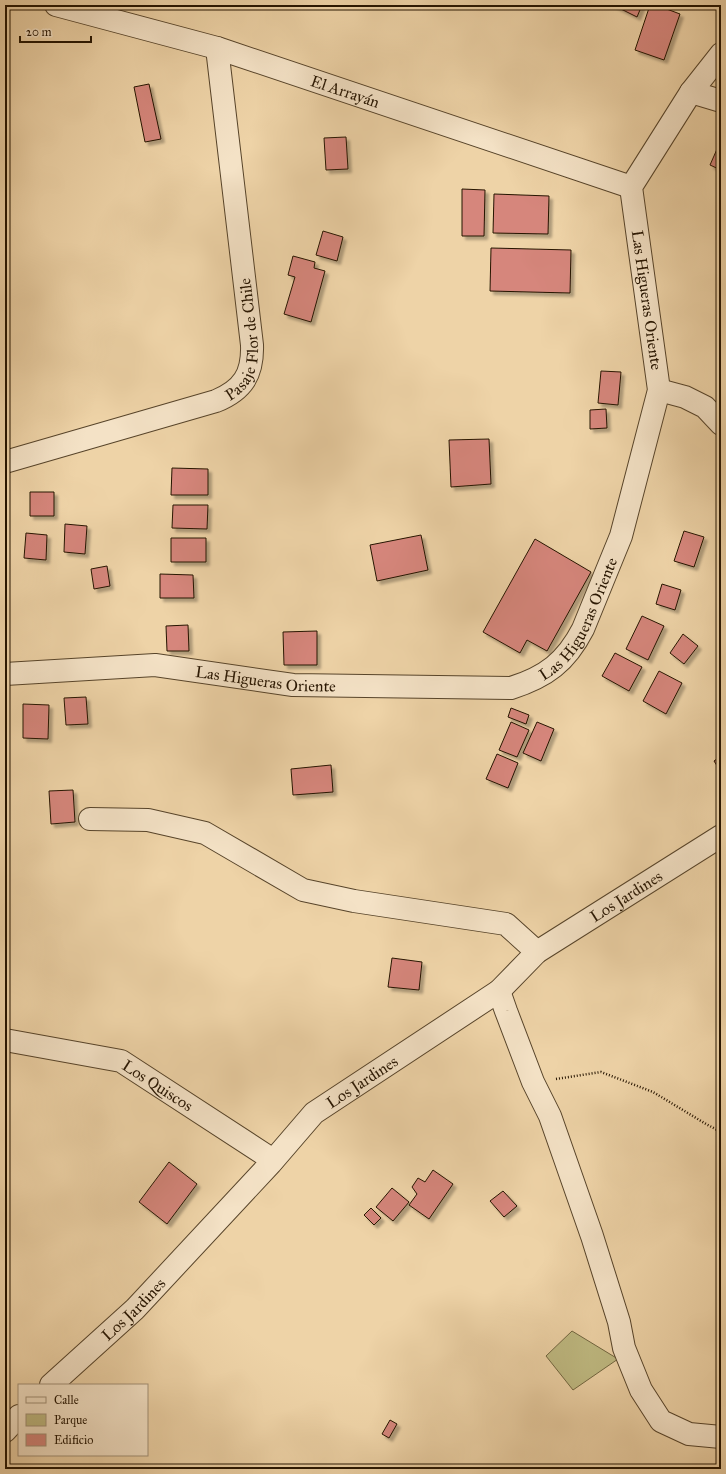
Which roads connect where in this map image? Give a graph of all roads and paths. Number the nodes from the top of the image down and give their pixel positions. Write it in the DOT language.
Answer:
graph roads {
  1 [pos="56,5"];
  2 [pos="217,48"];
  3 [pos="721,54"];
  4 [pos="691,92"];
  5 [pos="721,102"];
  6 [pos="631,187"];
  7 [pos="659,390"];
  8 [pos="721,424"];
  9 [pos="5,462"];
  10 [pos="5,674"];
  11 [pos="90,819"];
  12 [pos="721,836"];
  13 [pos="537,952"];
  14 [pos="499,991"];
  15 [pos="5,1040"];
  16 [pos="533,1082"];
  17 [pos="721,1132"];
  18 [pos="273,1160"];
  19 [pos="52,1384"];
  20 [pos="18,1417"];
  21 [pos="5,1431"];
  22 [pos="721,1437"];
  1 -- 2 [label="street, El Arrayán"];
  2 -- 6 [label="street, El Arrayán"];
  2 -- 9 [label="street, Pasaje Flor de Chile"];
  3 -- 4 [label="street"];
  4 -- 5 [label="street"];
  4 -- 6 [label="street"];
  6 -- 7 [label="street, Las Higueras Oriente"];
  7 -- 8 [label="street"];
  7 -- 10 [label="street, Las Higueras Oriente"];
  11 -- 13 [label="street"];
  12 -- 13 [label="street, Los Jardines"];
  13 -- 14 [label="street, Los Jardines"];
  14 -- 16 [label="street"];
  14 -- 18 [label="street, Los Jardines"];
  15 -- 18 [label="street, Los Quiscos"];
  16 -- 17 [label="path"];
  16 -- 22 [label="street"];
  18 -- 19 [label="street, Los Jardines"];
  20 -- 21 [label="street"];
}
